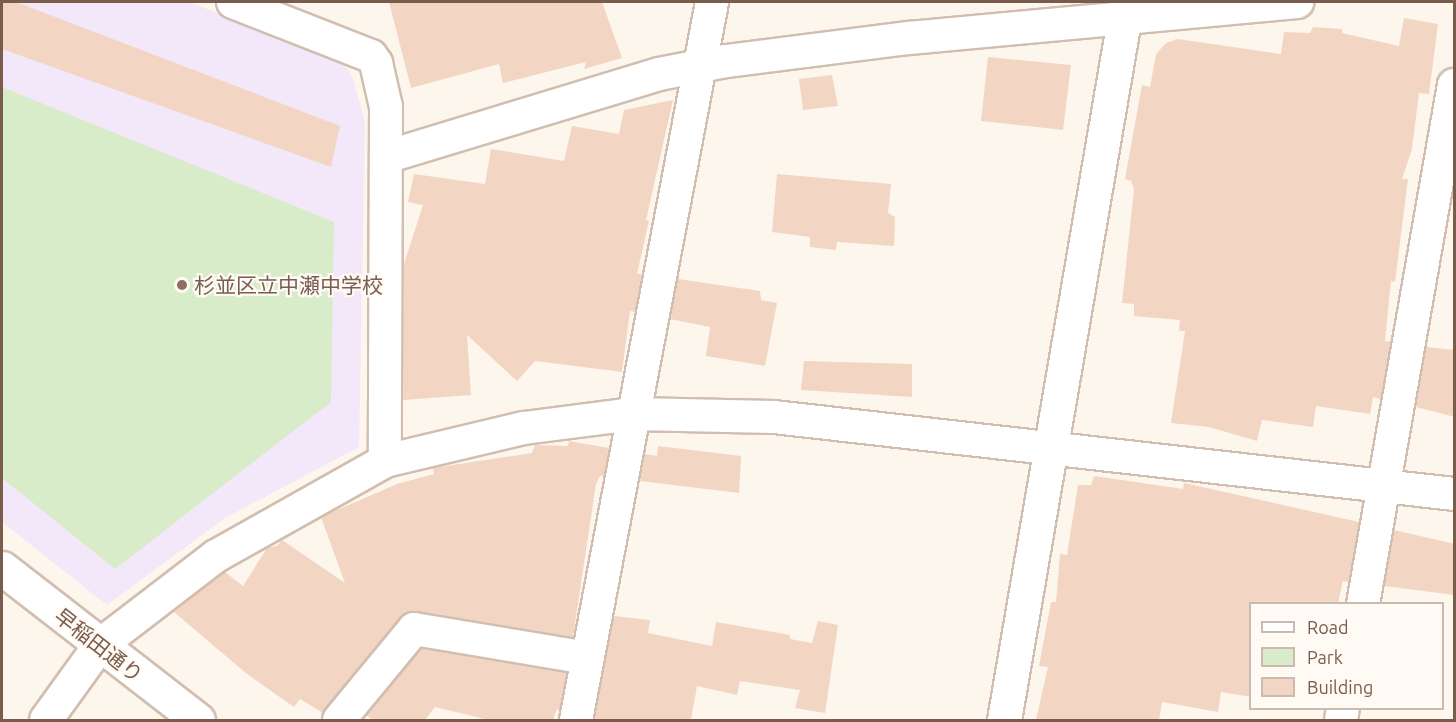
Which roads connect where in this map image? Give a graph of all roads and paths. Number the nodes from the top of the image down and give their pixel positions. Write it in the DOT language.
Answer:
graph roads {
  1 [pos="712,2"];
  2 [pos="1297,2"];
  3 [pos="241,3"];
  4 [pos="1126,10"];
  5 [pos="699,66"];
  6 [pos="1455,85"];
  7 [pos="386,157"];
  8 [pos="634,414"];
  9 [pos="1052,448"];
  10 [pos="385,461"];
  11 [pos="1385,487"];
  12 [pos="1455,494"];
  13 [pos="2,568"];
  14 [pos="1363,602"];
  15 [pos="100,645"];
  16 [pos="587,658"];
  17 [pos="46,720"];
  18 [pos="198,720"];
  19 [pos="339,720"];
  20 [pos="576,720"];
  21 [pos="1004,720"];
  1 -- 5 [label="street"];
  2 -- 4 [label="street"];
  3 -- 7 [label="street"];
  4 -- 5 [label="street"];
  4 -- 9 [label="street"];
  5 -- 7 [label="street"];
  5 -- 8 [label="street"];
  6 -- 11 [label="street"];
  7 -- 10 [label="street"];
  8 -- 9 [label="street"];
  8 -- 10 [label="street"];
  8 -- 16 [label="street"];
  9 -- 11 [label="street"];
  9 -- 21 [label="street"];
  10 -- 15 [label="street"];
  11 -- 12 [label="street"];
  11 -- 14 [label="street"];
  13 -- 15 [label="street, 早稲田通り"];
  15 -- 17 [label="street"];
  15 -- 18 [label="street, 早稲田通り"];
  16 -- 19 [label="street"];
  16 -- 20 [label="street"];
}
